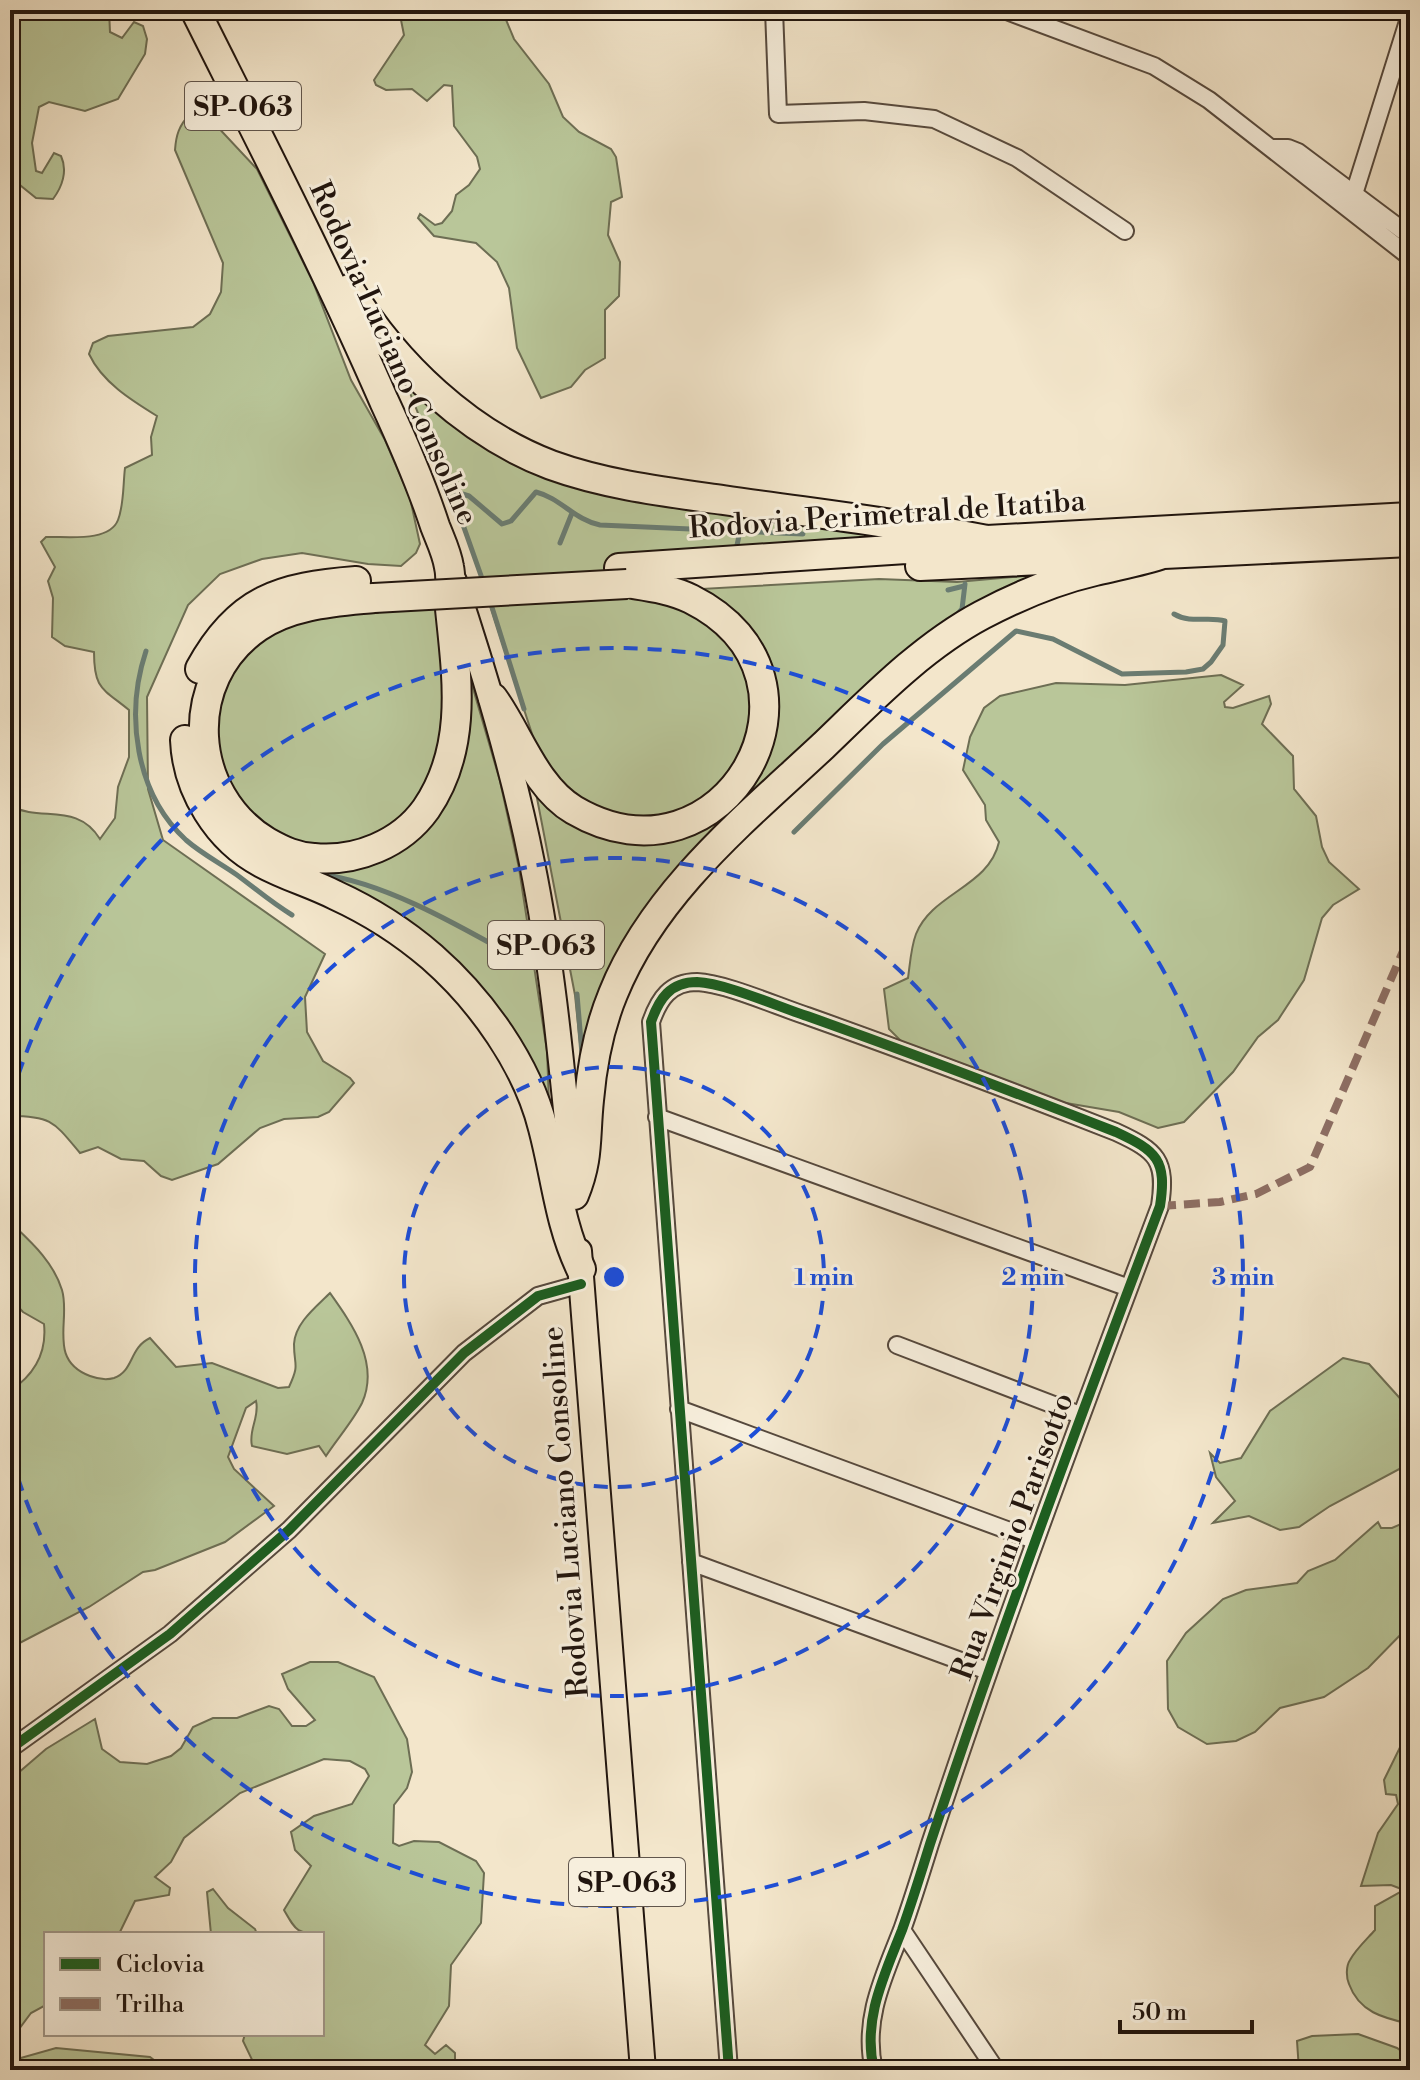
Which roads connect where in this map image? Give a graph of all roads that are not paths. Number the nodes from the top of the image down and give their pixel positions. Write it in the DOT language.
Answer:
graph roads {
  1 [pos="195,10"];
  2 [pos="774,10"];
  3 [pos="1004,10"];
  4 [pos="1410,15"];
  5 [pos="1271,148"];
  6 [pos="1354,194"];
  7 [pos="291,202"];
  8 [pos="1125,231"];
  9 [pos="1410,236"];
  10 [pos="1410,257"];
  11 [pos="1410,517"];
  12 [pos="987,540"];
  13 [pos="1410,542"];
  14 [pos="1160,555"];
  15 [pos="450,568"];
  16 [pos="626,579"];
  17 [pos="372,589"];
  18 [pos="493,698"];
  19 [pos="657,1117"];
  20 [pos="574,1195"];
  21 [pos="581,1276"];
  22 [pos="1129,1288"];
  23 [pos="897,1345"];
  24 [pos="679,1409"];
  25 [pos="1080,1415"];
  26 [pos="1034,1540"];
  27 [pos="691,1562"];
  28 [pos="988,1671"];
  29 [pos="10,1749"];
  30 [pos="902,1930"];
  31 [pos="643,2070"];
  32 [pos="729,2070"];
  33 [pos="874,2070"];
  34 [pos="996,2070"];
  1 -- 7 [label="highway, Rodovia Luciano Consoline / SP-063"];
  2 -- 8 [label="street"];
  3 -- 5 [label="street"];
  4 -- 6 [label="street"];
  5 -- 6 [label="street"];
  5 -- 10 [label="street"];
  6 -- 9 [label="street"];
  7 -- 12 [label="highway"];
  7 -- 15 [label="highway, Rodovia Luciano Consoline / SP-063"];
  11 -- 12 [label="highway, Rodovia Perimetral de Itatiba"];
  12 -- 16 [label="highway, Rodovia Perimetral de Itatiba"];
  13 -- 14 [label="highway, Rodovia Perimetral de Itatiba"];
  14 -- 16 [label="highway, Rodovia Perimetral de Itatiba"];
  14 -- 20 [label="highway"];
  15 -- 17 [label="highway"];
  15 -- 18 [label="main road, Rodovia Luciano Consoline / SP-063"];
  16 -- 17 [label="highway, Rodovia Perimetral de Itatiba, bridge"];
  16 -- 18 [label="highway"];
  17 -- 21 [label="highway"];
  18 -- 20 [label="main road, Rodovia Luciano Consoline / SP-063"];
  19 -- 22 [label="street"];
  19 -- 22 [label="street, Rua Virginio Parisotto"];
  19 -- 24 [label="street"];
  20 -- 21 [label="main road, Rodovia Luciano Consoline / SP-063"];
  21 -- 29 [label="street"];
  21 -- 31 [label="main road, Rodovia Luciano Consoline / SP-063"];
  22 -- 25 [label="street, Rua Virginio Parisotto"];
  23 -- 25 [label="street"];
  24 -- 26 [label="street"];
  24 -- 27 [label="street"];
  25 -- 26 [label="street, Rua Virginio Parisotto"];
  26 -- 28 [label="street, Rua Virginio Parisotto"];
  27 -- 28 [label="street"];
  27 -- 32 [label="street"];
  28 -- 30 [label="street, Rua Virginio Parisotto"];
  30 -- 33 [label="street, Rua Virginio Parisotto"];
  30 -- 34 [label="street"];
}
